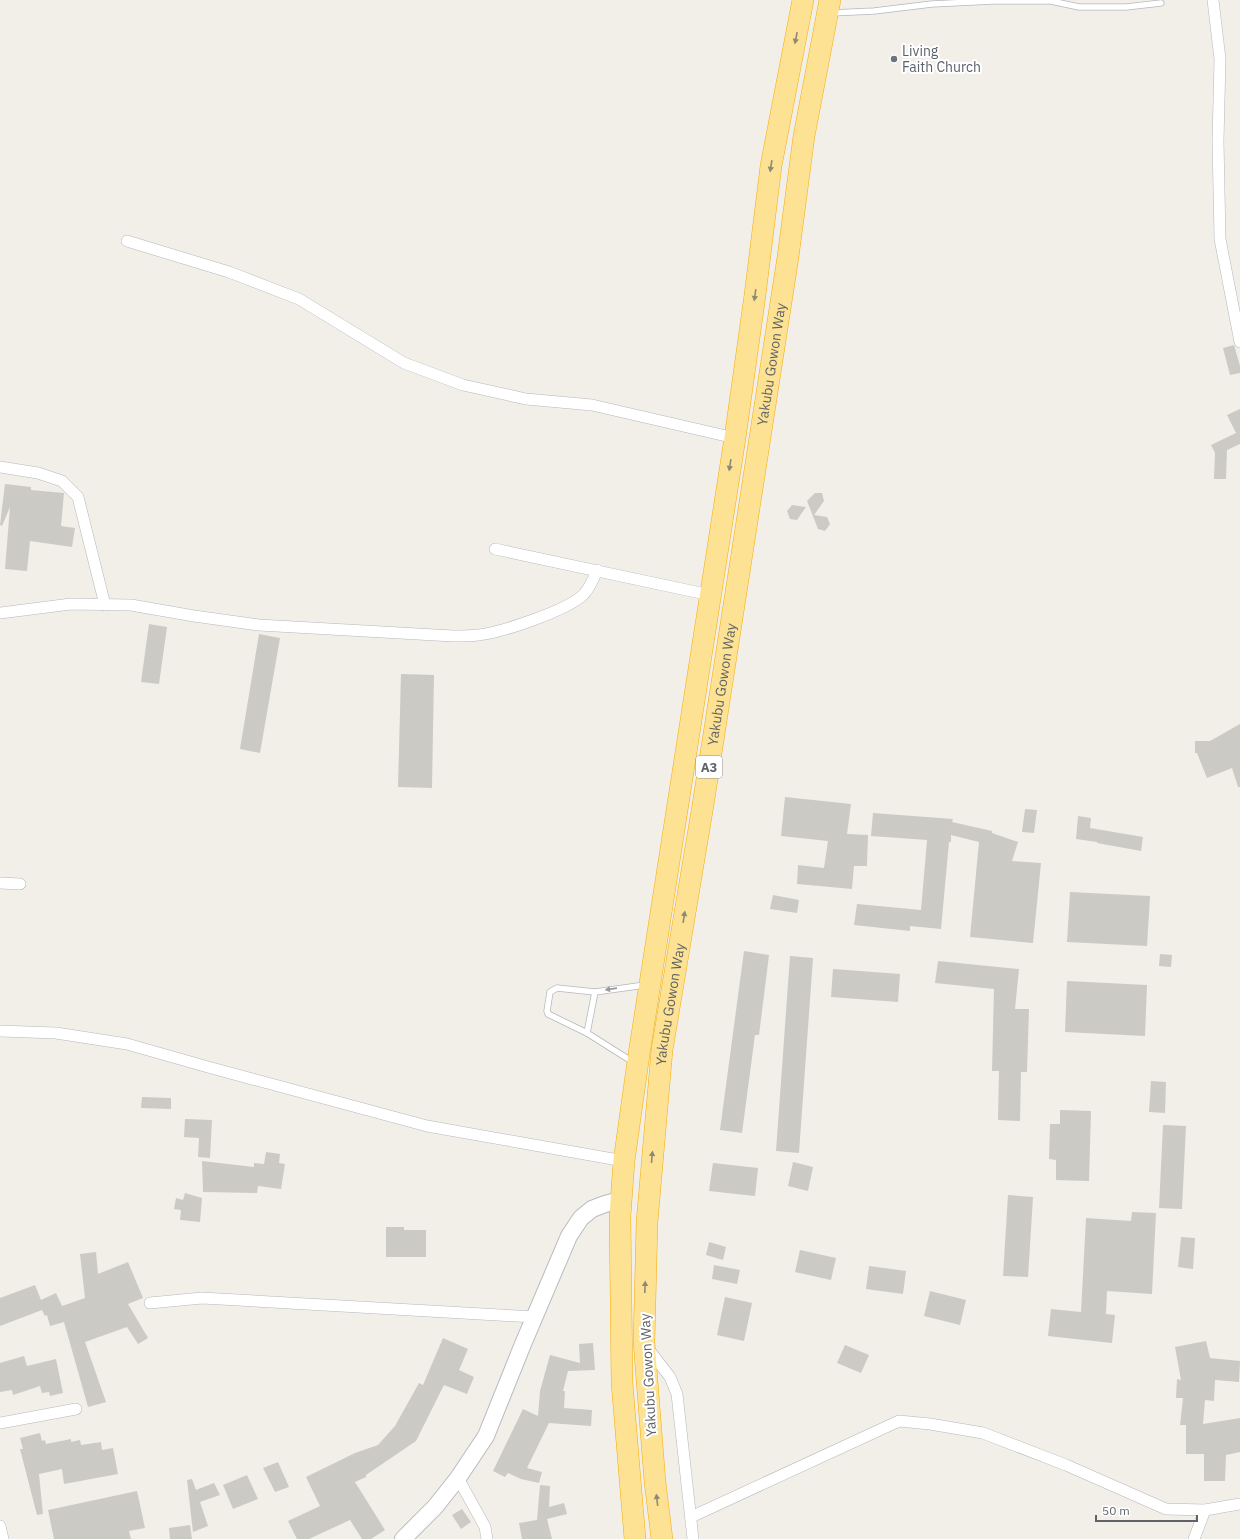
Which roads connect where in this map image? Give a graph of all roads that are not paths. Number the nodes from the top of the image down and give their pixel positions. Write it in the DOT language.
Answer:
graph roads {
  1 [pos="803,0"];
  2 [pos="1213,0"];
  3 [pos="1161,3"];
  4 [pos="828,7"];
  5 [pos="127,241"];
  6 [pos="1240,342"];
  7 [pos="735,438"];
  8 [pos="0,467"];
  9 [pos="495,549"];
  10 [pos="597,570"];
  11 [pos="710,595"];
  12 [pos="105,605"];
  13 [pos="0,613"];
  14 [pos="697,673"];
  15 [pos="723,676"];
  16 [pos="0,883"];
  17 [pos="20,884"];
  18 [pos="650,984"];
  19 [pos="595,992"];
  20 [pos="0,1031"];
  21 [pos="587,1033"];
  22 [pos="638,1065"];
  23 [pos="624,1161"];
  24 [pos="620,1200"];
  25 [pos="150,1303"];
  26 [pos="534,1317"];
  27 [pos="644,1342"];
  28 [pos="76,1409"];
  29 [pos="0,1423"];
  30 [pos="458,1478"];
  31 [pos="1240,1504"];
  32 [pos="1205,1510"];
  33 [pos="691,1517"];
  34 [pos="0,1526"];
  35 [pos="3,1539"];
  36 [pos="403,1539"];
  37 [pos="487,1539"];
  38 [pos="635,1539"];
  39 [pos="662,1539"];
  40 [pos="693,1539"];
  41 [pos="1194,1539"];
  1 -- 7 [label="highway, Yakubu Gowon Way / A3, one-way"];
  2 -- 6 [label="street"];
  3 -- 4 [label="lane"];
  4 -- 15 [label="highway, Yakubu Gowon Way / A3"];
  5 -- 7 [label="street"];
  7 -- 11 [label="highway, Yakubu Gowon Way / A3, one-way"];
  8 -- 12 [label="street"];
  9 -- 10 [label="street"];
  10 -- 11 [label="street"];
  10 -- 12 [label="street"];
  11 -- 14 [label="highway, Yakubu Gowon Way / A3"];
  12 -- 13 [label="street"];
  14 -- 15 [label="highway"];
  14 -- 18 [label="highway, Yakubu Gowon Way / A3"];
  27 -- 15 [label="highway, Yakubu Gowon Way / A3, one-way"];
  16 -- 17 [label="street"];
  18 -- 19 [label="lane, one-way"];
  18 -- 22 [label="highway, Yakubu Gowon Way / A3"];
  19 -- 21 [label="lane"];
  19 -- 21 [label="lane"];
  20 -- 23 [label="street"];
  21 -- 22 [label="lane"];
  22 -- 23 [label="highway, Yakubu Gowon Way / A3"];
  23 -- 24 [label="highway, Yakubu Gowon Way / A3"];
  24 -- 26 [label="street"];
  24 -- 38 [label="highway, Yakubu Gowon Way / A3"];
  25 -- 26 [label="street"];
  26 -- 30 [label="street"];
  27 -- 33 [label="street"];
  39 -- 27 [label="highway, Yakubu Gowon Way / A3, one-way"];
  28 -- 29 [label="street"];
  30 -- 36 [label="street"];
  30 -- 37 [label="street"];
  31 -- 32 [label="street"];
  32 -- 33 [label="street"];
  32 -- 41 [label="street"];
  33 -- 40 [label="street"];
  34 -- 35 [label="street"];
}
